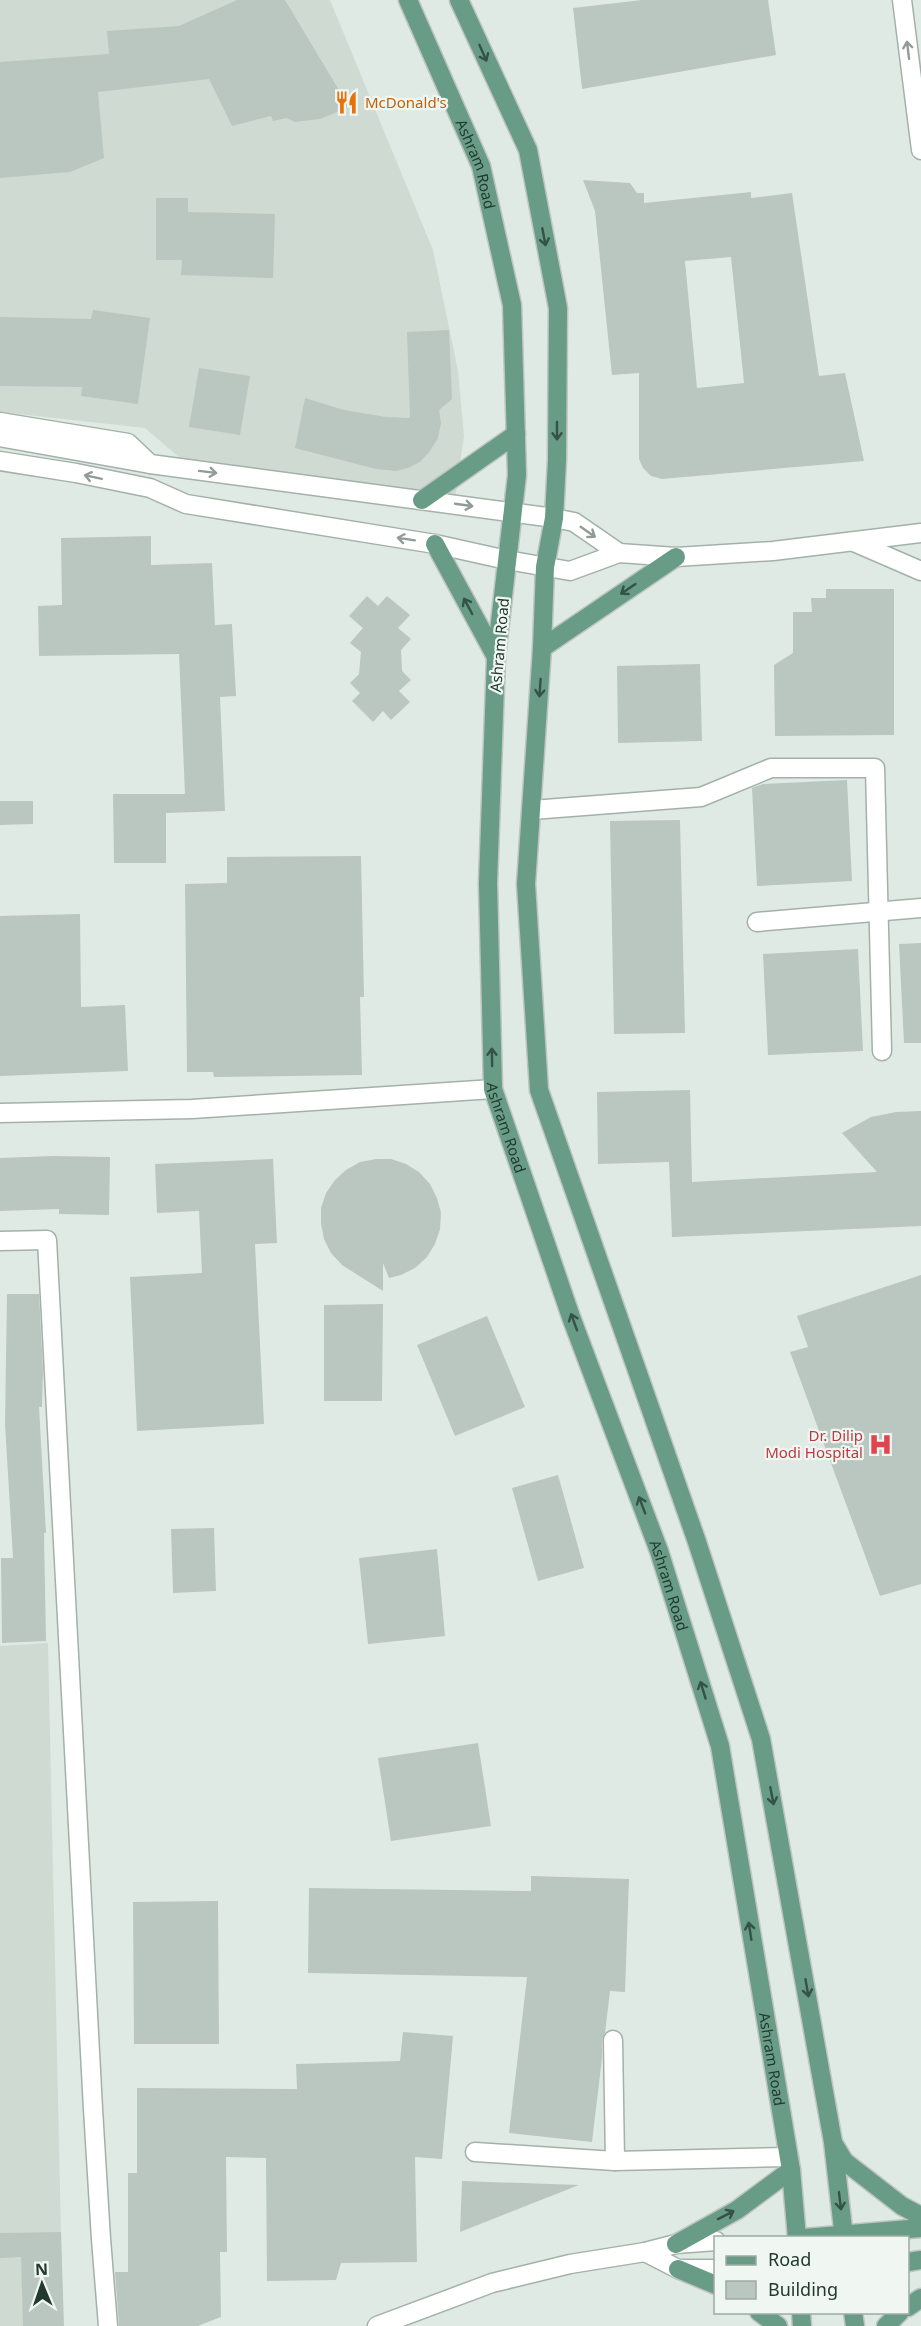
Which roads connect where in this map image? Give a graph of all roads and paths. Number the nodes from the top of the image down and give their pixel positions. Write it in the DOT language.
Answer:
graph roads {
  1 [pos="408,0"];
  2 [pos="459,0"];
  3 [pos="902,0"];
  4 [pos="921,150"];
  5 [pos="0,422"];
  6 [pos="516,434"];
  7 [pos="0,437"];
  8 [pos="0,461"];
  9 [pos="150,464"];
  10 [pos="422,500"];
  11 [pos="513,512"];
  12 [pos="554,518"];
  13 [pos="921,533"];
  14 [pos="852,542"];
  15 [pos="435,544"];
  16 [pos="619,553"];
  17 [pos="676,556"];
  18 [pos="507,560"];
  19 [pos="545,567"];
  20 [pos="921,571"];
  21 [pos="542,648"];
  22 [pos="496,657"];
  23 [pos="532,810"];
  24 [pos="921,908"];
  25 [pos="879,911"];
  26 [pos="757,922"];
  27 [pos="882,1051"];
  28 [pos="493,1089"];
  29 [pos="0,1113"];
  30 [pos="0,1242"];
  31 [pos="613,2040"];
  32 [pos="833,2142"];
  33 [pos="474,2152"];
  34 [pos="615,2161"];
  35 [pos="790,2164"];
  36 [pos="921,2216"];
  37 [pos="921,2228"];
  38 [pos="797,2236"];
  39 [pos="844,2236"];
  40 [pos="714,2241"];
  41 [pos="675,2244"];
  42 [pos="645,2252"];
  43 [pos="678,2269"];
  44 [pos="714,2269"];
  45 [pos="714,2284"];
  46 [pos="760,2314"];
  47 [pos="899,2314"];
  48 [pos="108,2326"];
  49 [pos="377,2326"];
  50 [pos="778,2326"];
  51 [pos="886,2326"];
  1 -- 6 [label="main road, Ashram Road"];
  2 -- 12 [label="main road, one-way"];
  4 -- 3 [label="street, one-way"];
  5 -- 9 [label="street"];
  6 -- 10 [label="main road"];
  6 -- 11 [label="main road, Ashram Road"];
  7 -- 9 [label="street"];
  15 -- 8 [label="street, one-way"];
  9 -- 10 [label="street, one-way"];
  10 -- 11 [label="street, one-way"];
  11 -- 12 [label="street"];
  11 -- 18 [label="main road, Ashram Road"];
  12 -- 16 [label="street, one-way"];
  12 -- 19 [label="main road"];
  13 -- 14 [label="street"];
  14 -- 17 [label="street"];
  14 -- 20 [label="street"];
  15 -- 18 [label="street"];
  22 -- 15 [label="main road, one-way"];
  16 -- 17 [label="street"];
  16 -- 19 [label="street"];
  17 -- 21 [label="main road, one-way"];
  18 -- 19 [label="street"];
  18 -- 22 [label="main road, Ashram Road"];
  19 -- 21 [label="main road"];
  21 -- 23 [label="main road, one-way"];
  28 -- 22 [label="main road, Ashram Road, one-way"];
  23 -- 25 [label="street"];
  23 -- 32 [label="main road, one-way"];
  24 -- 25 [label="street"];
  25 -- 26 [label="street"];
  25 -- 27 [label="street"];
  28 -- 29 [label="street"];
  35 -- 28 [label="main road, Ashram Road, one-way"];
  30 -- 48 [label="street"];
  31 -- 34 [label="street"];
  32 -- 36 [label="main road"];
  32 -- 39 [label="main road, one-way"];
  33 -- 34 [label="street"];
  34 -- 35 [label="street"];
  35 -- 38 [label="main road, Ashram Road"];
  41 -- 35 [label="main road, one-way"];
  37 -- 39 [label="main road"];
  40 -- 41 [label="street"];
  41 -- 42 [label="street"];
  42 -- 43 [label="street"];
  42 -- 49 [label="street"];
  43 -- 44 [label="street"];
  43 -- 45 [label="main road"];
  46 -- 50 [label="main road"];
  47 -- 51 [label="main road"];
}
